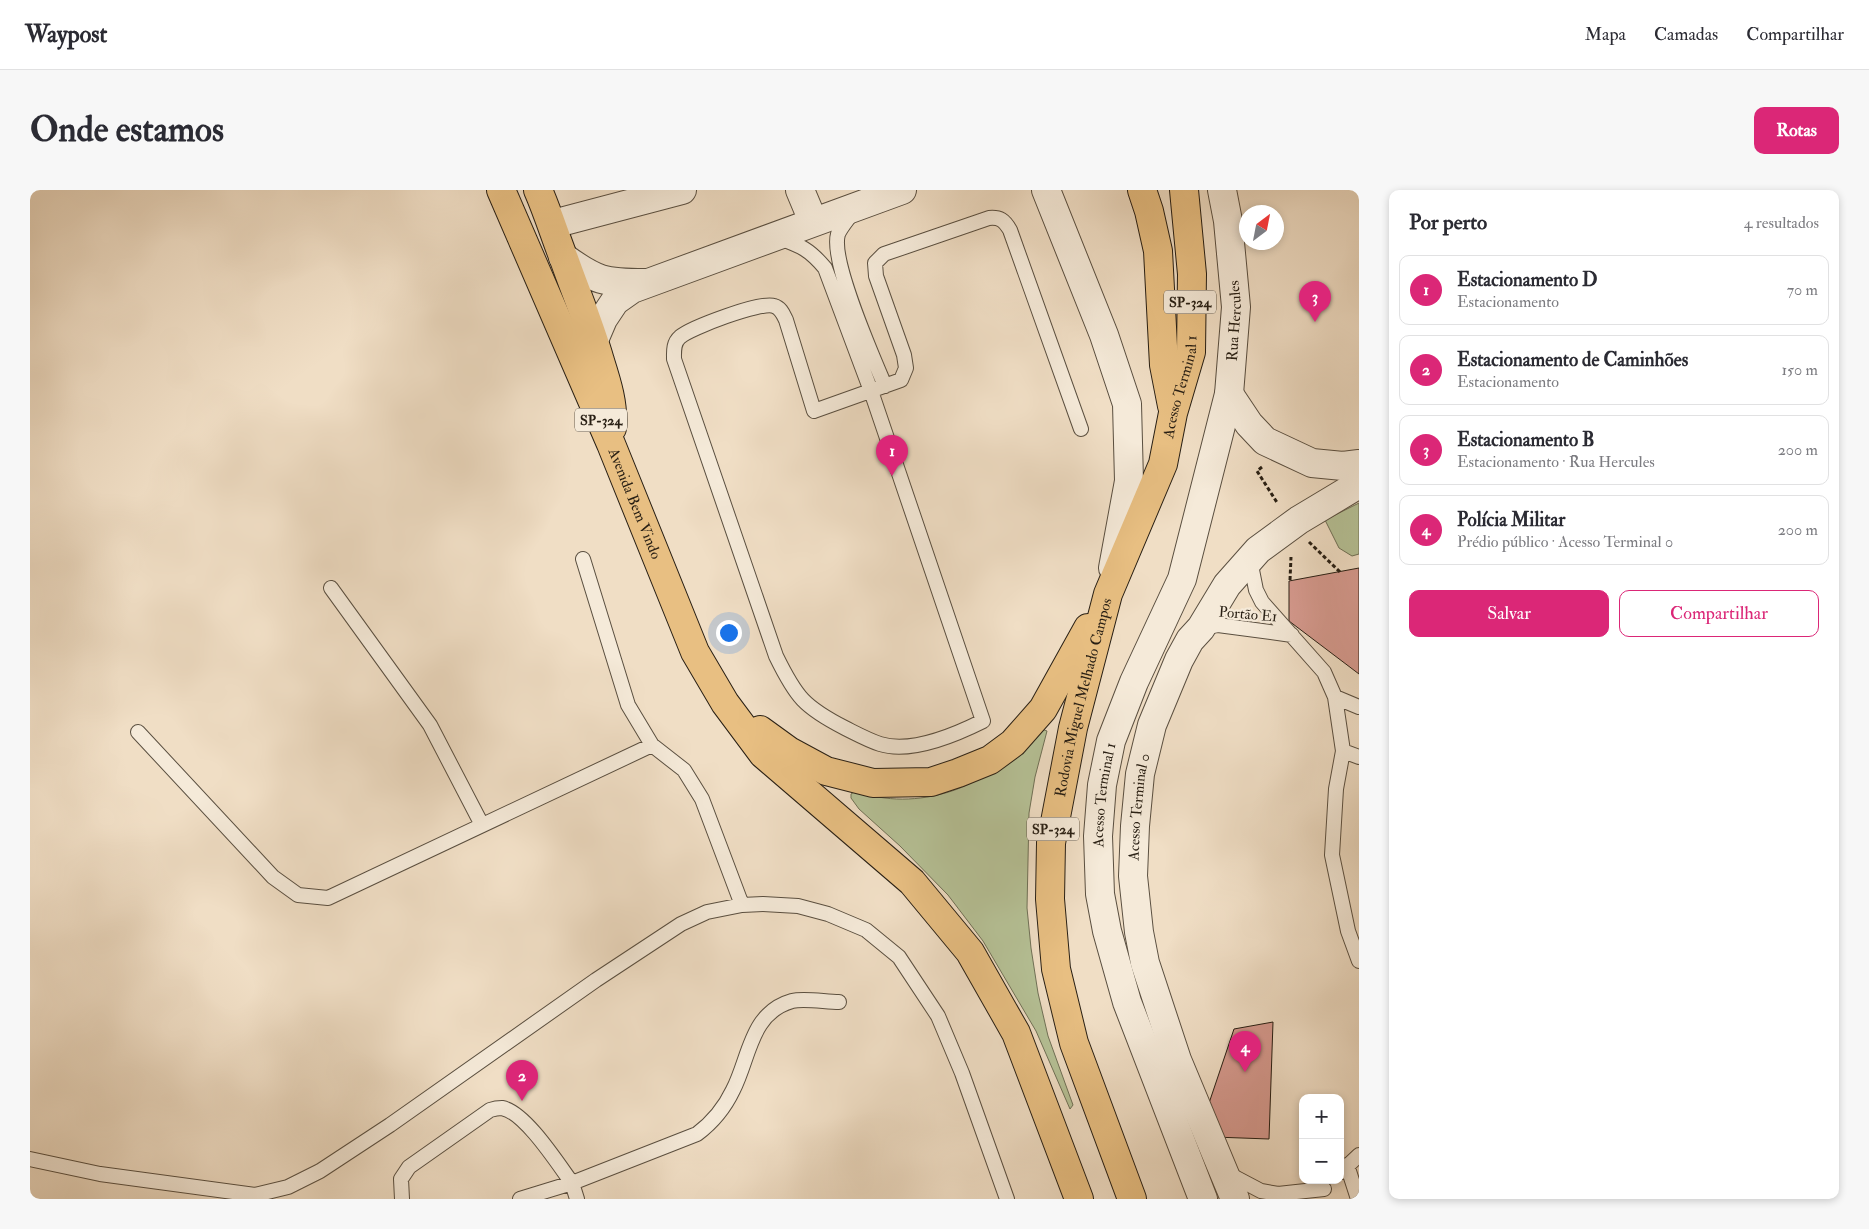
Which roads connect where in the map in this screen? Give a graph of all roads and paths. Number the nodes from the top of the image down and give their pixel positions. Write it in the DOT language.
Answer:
graph roads {
  1 [pos="501,190"];
  2 [pos="538,190"];
  3 [pos="682,190"];
  4 [pos="800,190"];
  5 [pos="902,190"];
  6 [pos="1046,190"];
  7 [pos="1142,190"];
  8 [pos="1184,190"];
  9 [pos="1222,190"];
  10 [pos="857,207"];
  11 [pos="813,222"];
  12 [pos="553,224"];
  13 [pos="776,237"];
  14 [pos="563,257"];
  15 [pos="647,283"];
  16 [pos="594,340"];
  17 [pos="885,386"];
  18 [pos="871,390"];
  19 [pos="1229,394"];
  20 [pos="1173,412"];
  21 [pos="1080,429"];
  22 [pos="611,444"];
  23 [pos="1163,464"];
  24 [pos="1359,464"];
  25 [pos="1359,484"];
  26 [pos="1292,526"];
  27 [pos="583,558"];
  28 [pos="1250,560"];
  29 [pos="1340,572"];
  30 [pos="331,588"];
  31 [pos="1108,594"];
  32 [pos="1201,628"];
  33 [pos="1292,635"];
  34 [pos="1335,697"];
  35 [pos="725,703"];
  36 [pos="1359,707"];
  37 [pos="138,732"];
  38 [pos="652,745"];
  39 [pos="1343,751"];
  40 [pos="1359,757"];
  41 [pos="482,825"];
  42 [pos="742,905"];
  43 [pos="1359,962"];
  44 [pos="839,1002"];
  45 [pos="1359,1155"];
  46 [pos="30,1159"];
  47 [pos="1344,1169"];
  48 [pos="1225,1172"];
  49 [pos="572,1183"];
  50 [pos="1325,1189"];
  51 [pos="256,1197"];
  52 [pos="402,1199"];
  53 [pos="520,1199"];
  54 [pos="576,1199"];
  55 [pos="1007,1199"];
  56 [pos="1079,1199"];
  57 [pos="1132,1199"];
  58 [pos="1203,1199"];
  59 [pos="1235,1199"];
  60 [pos="1358,1199"];
  1 -- 22 [label="main road, Avenida Bem Vindo / SP-324"];
  2 -- 12 [label="main road"];
  3 -- 12 [label="street"];
  4 -- 11 [label="street"];
  5 -- 10 [label="street"];
  6 -- 31 [label="street"];
  7 -- 20 [label="main road"];
  8 -- 20 [label="main road, Acesso Terminal 1 / SP-324"];
  9 -- 19 [label="street, Rua Hercules"];
  10 -- 11 [label="street"];
  10 -- 17 [label="lane"];
  11 -- 13 [label="street"];
  12 -- 14 [label="main road"];
  13 -- 15 [label="street"];
  13 -- 18 [label="lane"];
  14 -- 15 [label="street"];
  14 -- 16 [label="main road"];
  15 -- 16 [label="street"];
  16 -- 22 [label="main road"];
  17 -- 18 [label="lane"];
  17 -- 21 [label="lane"];
  18 -- 18 [label="lane"];
  19 -- 24 [label="street"];
  19 -- 58 [label="street, Acesso Terminal 1"];
  20 -- 23 [label="main road, Acesso Terminal 1 / SP-324"];
  22 -- 35 [label="main road, Avenida Bem Vindo / SP-324"];
  23 -- 31 [label="main road, Rodovia Miguel Melhado Campos / SP-324"];
  25 -- 26 [label="street, Acesso Terminal 0"];
  26 -- 28 [label="street, Acesso Terminal 0"];
  26 -- 29 [label="path"];
  27 -- 38 [label="lane"];
  28 -- 32 [label="street, Acesso Terminal 0"];
  28 -- 33 [label="lane"];
  30 -- 41 [label="lane"];
  31 -- 35 [label="main road"];
  31 -- 57 [label="main road, Rodovia Miguel Melhado Campos / SP-324"];
  32 -- 33 [label="lane, Portão E1"];
  32 -- 48 [label="street, Acesso Terminal 0"];
  33 -- 34 [label="lane"];
  34 -- 36 [label="lane"];
  34 -- 39 [label="lane"];
  35 -- 56 [label="main road, SP-324"];
  37 -- 41 [label="lane"];
  38 -- 41 [label="lane"];
  38 -- 42 [label="lane"];
  39 -- 40 [label="lane"];
  39 -- 43 [label="lane"];
  42 -- 51 [label="lane"];
  42 -- 55 [label="lane"];
  44 -- 49 [label="lane"];
  45 -- 47 [label="lane"];
  46 -- 51 [label="lane"];
  47 -- 60 [label="lane"];
  48 -- 50 [label="lane"];
  48 -- 59 [label="street, Acesso Terminal 0"];
  49 -- 52 [label="lane"];
  49 -- 53 [label="lane"];
  49 -- 54 [label="lane"];
}
